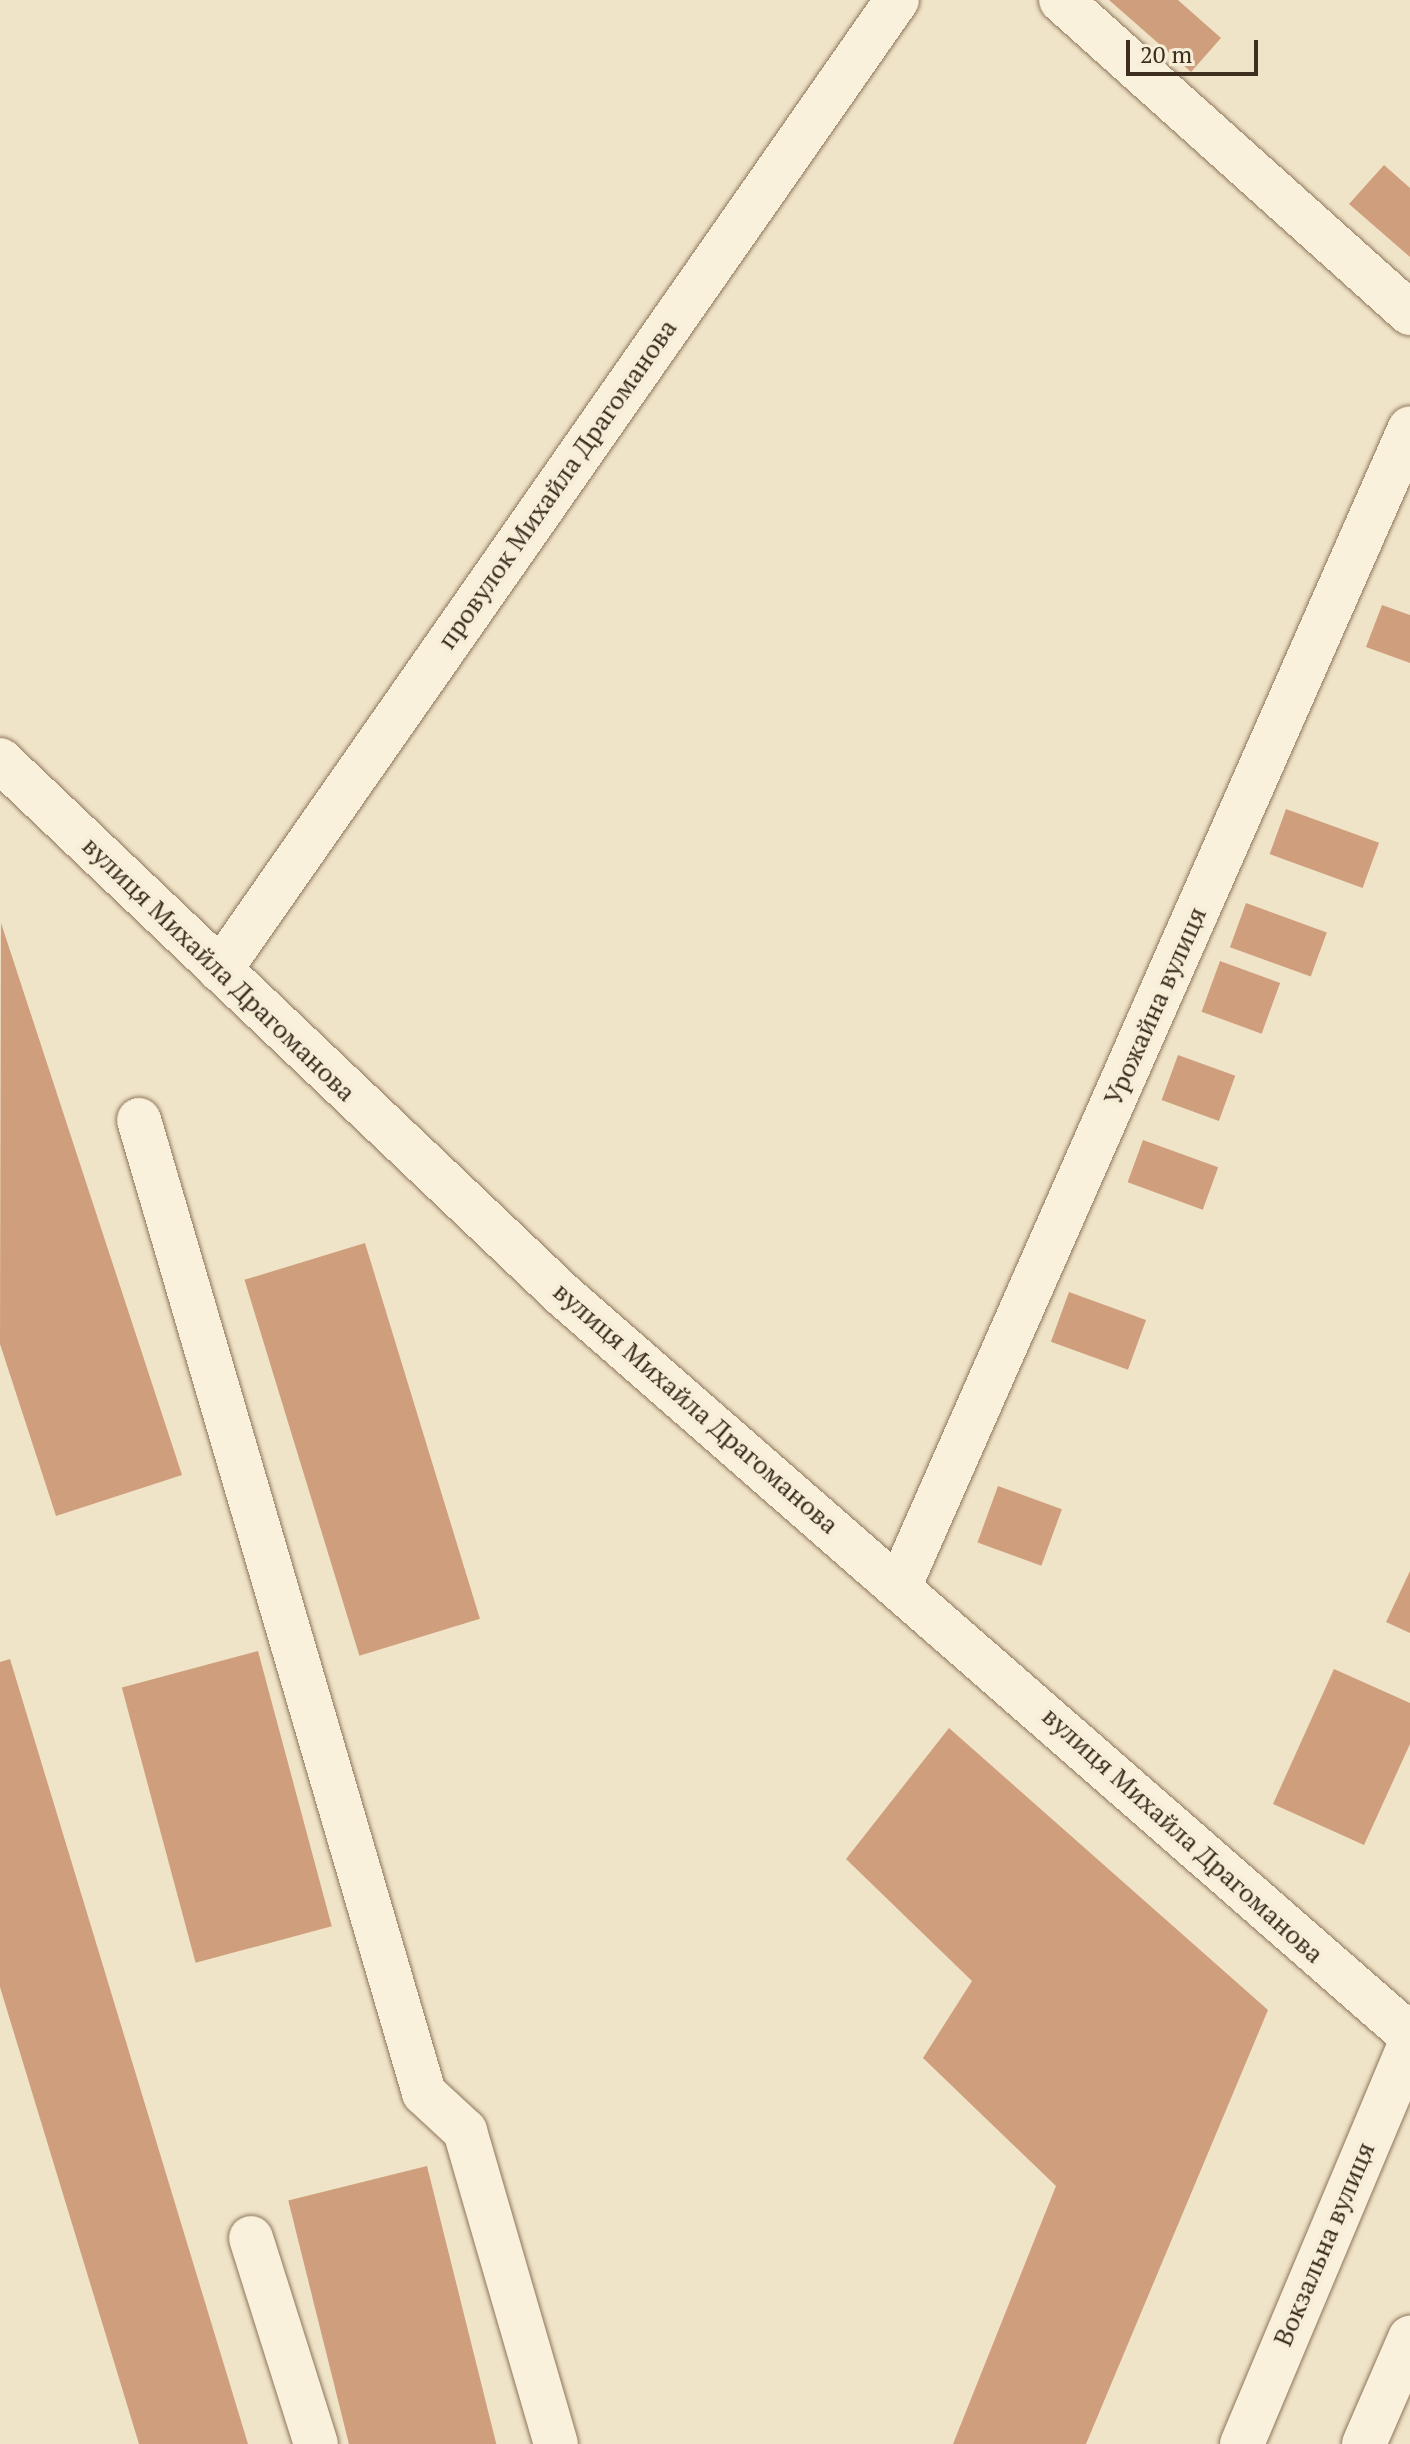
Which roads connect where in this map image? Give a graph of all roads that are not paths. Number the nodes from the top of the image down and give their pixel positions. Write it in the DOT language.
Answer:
graph roads {
  1 [pos="897,0"];
  2 [pos="1061,0"];
  3 [pos="1410,313"];
  4 [pos="1410,428"];
  5 [pos="0,760"];
  6 [pos="220,970"];
  7 [pos="139,1120"];
  8 [pos="900,1585"];
  9 [pos="1410,2035"];
  10 [pos="1410,2045"];
  11 [pos="251,2238"];
  12 [pos="1410,2338"];
  13 [pos="316,2444"];
  14 [pos="556,2444"];
  15 [pos="1242,2444"];
  16 [pos="1364,2444"];
  1 -- 6 [label="street, провулок Михайла Драгоманова"];
  2 -- 3 [label="street"];
  4 -- 8 [label="street, Урожайна вулиця"];
  5 -- 6 [label="street, вулиця Михайла Драгоманова"];
  6 -- 8 [label="street, вулиця Михайла Драгоманова"];
  7 -- 14 [label="street"];
  8 -- 9 [label="street, вулиця Михайла Драгоманова"];
  10 -- 15 [label="street, Вокзальна вулиця"];
  11 -- 13 [label="street"];
  12 -- 16 [label="street"];
}
